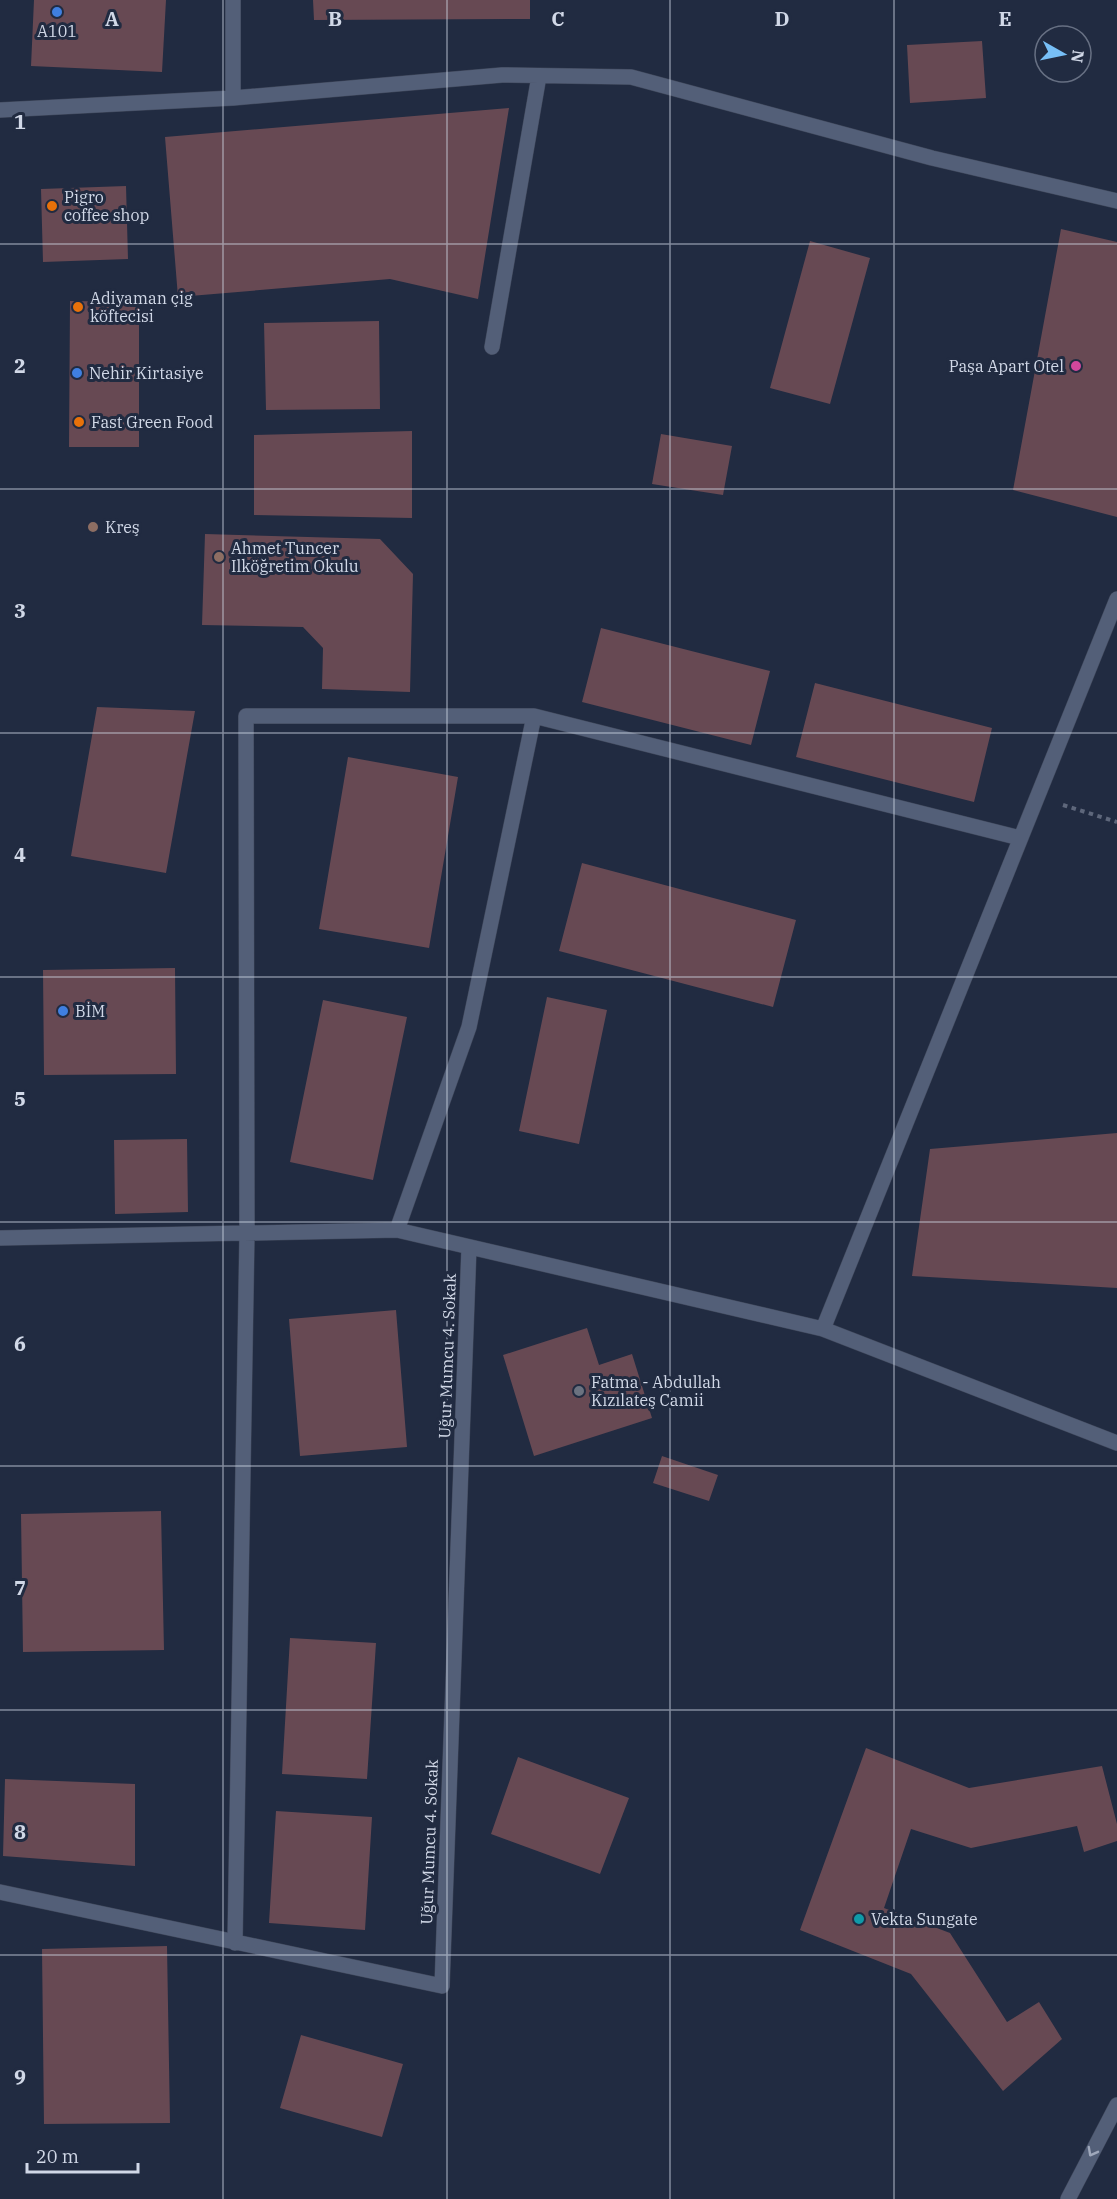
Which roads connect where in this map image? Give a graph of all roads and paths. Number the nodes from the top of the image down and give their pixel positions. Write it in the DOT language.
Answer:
graph roads {
  1 [pos="233,0"];
  2 [pos="539,76"];
  3 [pos="233,98"];
  4 [pos="0,110"];
  5 [pos="1117,201"];
  6 [pos="492,347"];
  7 [pos="1117,599"];
  8 [pos="534,716"];
  9 [pos="1038,796"];
  10 [pos="1117,822"];
  11 [pos="1020,838"];
  12 [pos="397,1230"];
  13 [pos="247,1233"];
  14 [pos="0,1238"];
  15 [pos="469,1247"];
  16 [pos="823,1329"];
  17 [pos="1117,1443"];
  18 [pos="0,1892"];
  19 [pos="235,1943"];
  20 [pos="1117,2105"];
  21 [pos="1068,2199"];
  1 -- 3 [label="street"];
  2 -- 3 [label="street"];
  2 -- 5 [label="street"];
  2 -- 6 [label="street"];
  3 -- 4 [label="street"];
  7 -- 9 [label="street"];
  8 -- 11 [label="street"];
  8 -- 12 [label="street"];
  8 -- 13 [label="street"];
  9 -- 10 [label="path"];
  9 -- 11 [label="street"];
  11 -- 16 [label="street"];
  12 -- 13 [label="street"];
  12 -- 15 [label="street"];
  13 -- 14 [label="street"];
  13 -- 19 [label="street"];
  15 -- 16 [label="street"];
  15 -- 19 [label="street, Uğur Mumcu 4. Sokak"];
  16 -- 17 [label="street"];
  18 -- 19 [label="street, Uğur Mumcu 4. Sokak"];
  20 -- 21 [label="street, one-way"];
}
